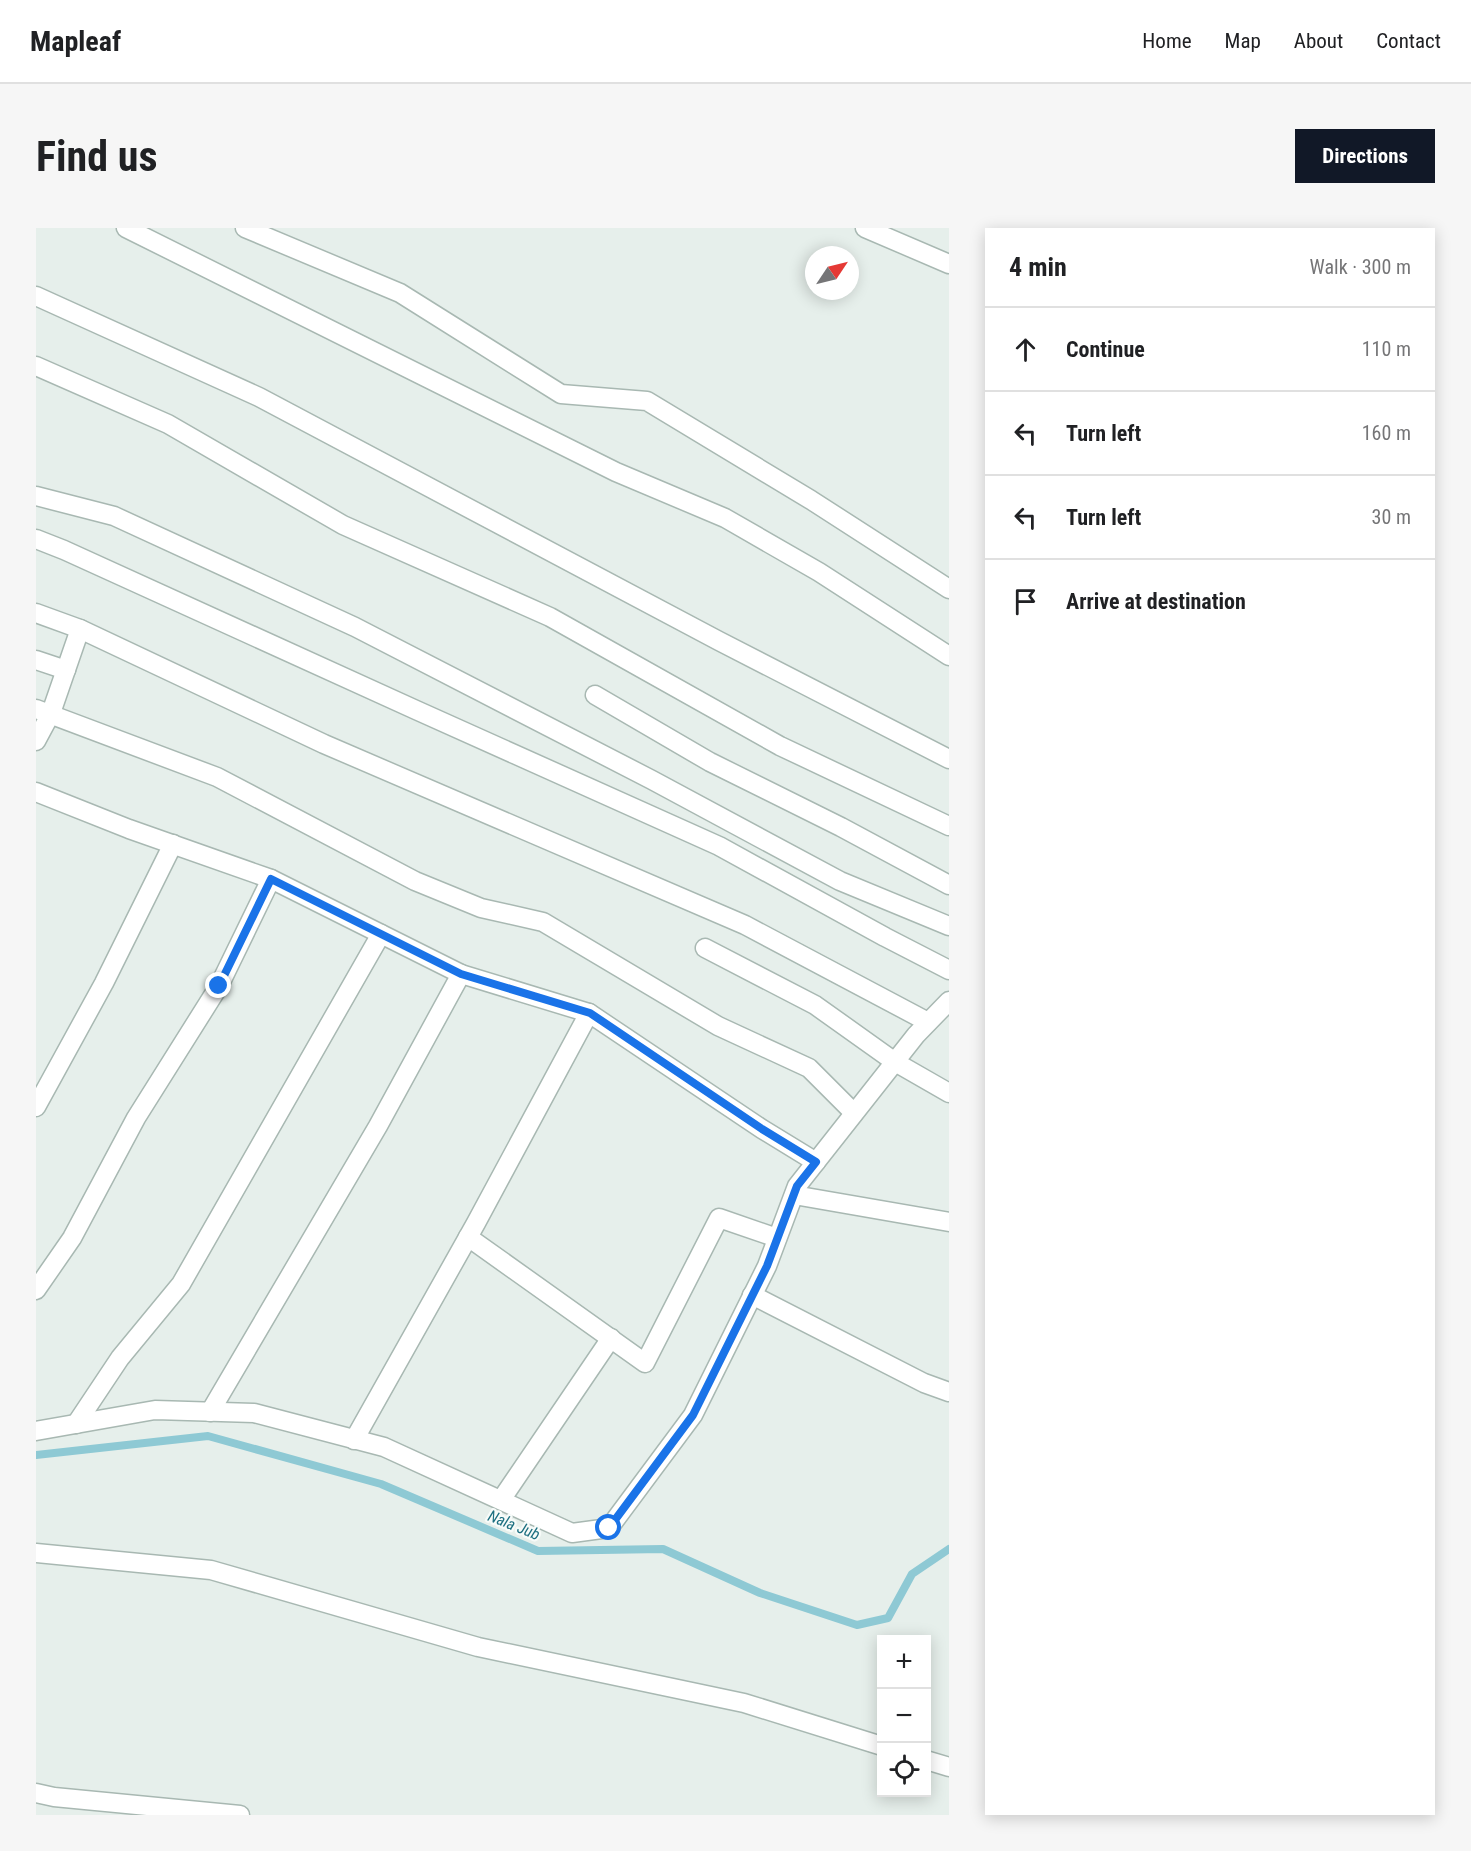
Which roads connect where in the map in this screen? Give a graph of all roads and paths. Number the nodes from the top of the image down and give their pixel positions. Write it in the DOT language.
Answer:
graph roads {
  1 [pos="126,228"];
  2 [pos="245,228"];
  3 [pos="865,228"];
  4 [pos="949,264"];
  5 [pos="36,296"];
  6 [pos="36,366"];
  7 [pos="36,496"];
  8 [pos="36,539"];
  9 [pos="949,589"];
  10 [pos="36,613"];
  11 [pos="80,629"];
  12 [pos="949,656"];
  13 [pos="36,660"];
  14 [pos="66,670"];
  15 [pos="595,695"];
  16 [pos="43,711"];
  17 [pos="36,741"];
  18 [pos="949,759"];
  19 [pos="36,792"];
  20 [pos="949,826"];
  21 [pos="173,844"];
  22 [pos="271,879"];
  23 [pos="949,885"];
  24 [pos="949,927"];
  25 [pos="381,934"];
  26 [pos="705,948"];
  27 [pos="949,970"];
  28 [pos="461,974"];
  29 [pos="949,1001"];
  30 [pos="590,1013"];
  31 [pos="928,1023"];
  32 [pos="895,1062"];
  33 [pos="949,1093"];
  34 [pos="36,1107"];
  35 [pos="854,1113"];
  36 [pos="816,1162"];
  37 [pos="794,1195"];
  38 [pos="949,1222"];
  39 [pos="468,1236"];
  40 [pos="777,1238"];
  41 [pos="36,1290"];
  42 [pos="752,1295"];
  43 [pos="611,1338"];
  44 [pos="949,1392"];
  45 [pos="210,1412"];
  46 [pos="76,1424"];
  47 [pos="36,1431"];
  48 [pos="354,1440"];
  49 [pos="501,1500"];
  50 [pos="36,1553"];
  51 [pos="877,1744"];
  52 [pos="931,1761"];
  53 [pos="949,1767"];
  54 [pos="36,1793"];
  55 [pos="240,1815"];
  1 -- 12 [label="street"];
  2 -- 9 [label="street"];
  3 -- 4 [label="street"];
  5 -- 18 [label="street"];
  6 -- 20 [label="street"];
  7 -- 24 [label="street"];
  8 -- 27 [label="street"];
  10 -- 11 [label="street"];
  11 -- 14 [label="street"];
  11 -- 31 [label="street"];
  13 -- 14 [label="street"];
  14 -- 16 [label="street"];
  15 -- 23 [label="street"];
  16 -- 17 [label="street"];
  16 -- 35 [label="street"];
  19 -- 21 [label="street"];
  21 -- 22 [label="street"];
  21 -- 34 [label="street"];
  22 -- 25 [label="street"];
  22 -- 41 [label="street"];
  25 -- 28 [label="street"];
  25 -- 46 [label="street"];
  26 -- 32 [label="street"];
  28 -- 30 [label="street"];
  28 -- 45 [label="street"];
  29 -- 31 [label="street"];
  30 -- 36 [label="street"];
  30 -- 39 [label="street"];
  31 -- 32 [label="street"];
  32 -- 33 [label="street"];
  32 -- 35 [label="street"];
  35 -- 36 [label="street"];
  36 -- 37 [label="street"];
  37 -- 38 [label="street"];
  37 -- 40 [label="street"];
  39 -- 43 [label="street"];
  39 -- 48 [label="street"];
  40 -- 42 [label="street"];
  40 -- 43 [label="street"];
  42 -- 44 [label="street"];
  42 -- 49 [label="street"];
  43 -- 49 [label="street"];
  45 -- 46 [label="street"];
  45 -- 48 [label="street"];
  46 -- 47 [label="street"];
  48 -- 49 [label="street"];
  50 -- 51 [label="street"];
  52 -- 53 [label="street"];
  54 -- 55 [label="street"];
}
